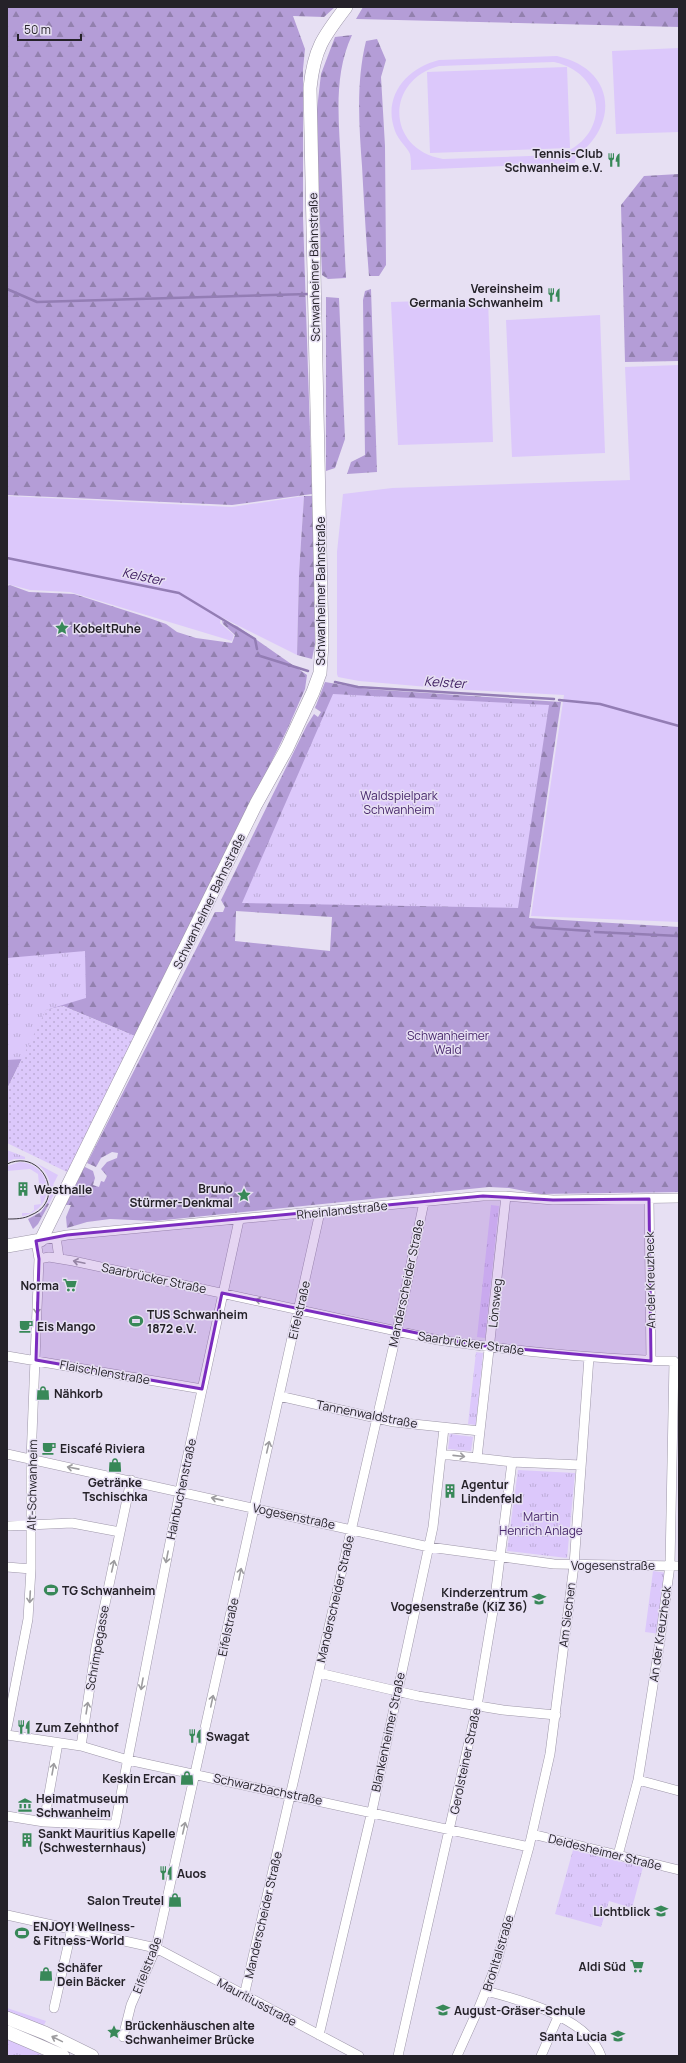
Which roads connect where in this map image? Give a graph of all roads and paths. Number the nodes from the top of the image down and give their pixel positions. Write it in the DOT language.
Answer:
graph roads {
  1 [pos="346,7"];
  2 [pos="506,1196"];
  3 [pos="679,1198"];
  4 [pos="649,1199"];
  5 [pos="424,1202"];
  6 [pos="320,1212"];
  7 [pos="239,1220"];
  8 [pos="56,1237"];
  9 [pos="38,1241"];
  10 [pos="7,1246"];
  11 [pos="59,1258"];
  12 [pos="39,1259"];
  13 [pos="222,1293"];
  14 [pos="299,1310"];
  15 [pos="397,1331"];
  16 [pos="490,1347"];
  17 [pos="7,1356"];
  18 [pos="589,1357"];
  19 [pos="36,1360"];
  20 [pos="651,1361"];
  21 [pos="674,1362"];
  22 [pos="202,1389"];
  23 [pos="279,1396"];
  24 [pos="377,1418"];
  25 [pos="444,1428"];
  26 [pos="480,1431"];
  27 [pos="7,1454"];
  28 [pos="441,1454"];
  29 [pos="477,1458"];
  30 [pos="31,1460"];
  31 [pos="512,1462"];
  32 [pos="581,1465"];
  33 [pos="131,1480"];
  34 [pos="180,1491"];
  35 [pos="254,1508"];
  36 [pos="31,1524"];
  37 [pos="7,1526"];
  38 [pos="351,1529"];
  39 [pos="120,1532"];
  40 [pos="429,1546"];
  41 [pos="500,1557"];
  42 [pos="574,1565"];
  43 [pos="674,1566"];
  44 [pos="7,1567"];
  45 [pos="31,1569"];
  46 [pos="319,1673"];
  47 [pos="396,1691"];
  48 [pos="477,1706"];
  49 [pos="556,1715"];
  50 [pos="7,1728"];
  51 [pos="7,1735"];
  52 [pos="58,1743"];
  53 [pos="81,1746"];
  54 [pos="128,1760"];
  55 [pos="196,1773"];
  56 [pos="638,1780"];
  57 [pos="679,1791"];
  58 [pos="291,1794"];
  59 [pos="372,1811"];
  60 [pos="7,1816"];
  61 [pos="44,1822"];
  62 [pos="450,1830"];
  63 [pos="532,1834"];
  64 [pos="529,1847"];
  65 [pos="618,1855"];
  66 [pos="679,1870"];
  67 [pos="7,1915"];
  68 [pos="72,1928"];
  69 [pos="156,1948"];
  70 [pos="486,1991"];
  71 [pos="244,1996"];
  72 [pos="54,2008"];
  73 [pos="558,2017"];
  74 [pos="7,2018"];
  75 [pos="7,2032"];
  76 [pos="319,2034"];
  77 [pos="123,2037"];
  78 [pos="63,2056"];
  79 [pos="92,2056"];
  80 [pos="360,2056"];
  81 [pos="398,2056"];
  82 [pos="457,2056"];
  83 [pos="541,2056"];
  84 [pos="601,2056"];
  1 -- 9 [label="street, Schwanheimer Bahnstraße"];
  2 -- 4 [label="street, Rheinlandstraße"];
  2 -- 5 [label="street, Rheinlandstraße"];
  2 -- 16 [label="street, Lönsweg"];
  3 -- 4 [label="street, Rheinlandstraße"];
  4 -- 20 [label="street, An der Kreuzheck"];
  5 -- 6 [label="street, Rheinlandstraße"];
  5 -- 15 [label="street, Manderscheider Straße"];
  6 -- 7 [label="street, Rheinlandstraße"];
  6 -- 14 [label="street, Eifelstraße"];
  7 -- 8 [label="street, Rheinlandstraße"];
  7 -- 13 [label="street, Hainbuchenstraße"];
  8 -- 9 [label="street, Rheinlandstraße"];
  8 -- 11 [label="street"];
  9 -- 10 [label="street, Rheinlandstraße"];
  9 -- 12 [label="street, Alt-Schwanheim"];
  11 -- 12 [label="street, Saarbrücker Straße"];
  13 -- 11 [label="street, Saarbrücker Straße, one-way"];
  12 -- 19 [label="street, Alt-Schwanheim, one-way"];
  14 -- 13 [label="street, Saarbrücker Straße, one-way"];
  13 -- 22 [label="street, Hainbuchenstraße"];
  14 -- 15 [label="street, Saarbrücker Straße"];
  14 -- 23 [label="street, Eifelstraße"];
  15 -- 16 [label="street, Saarbrücker Straße"];
  15 -- 24 [label="street, Manderscheider Straße"];
  16 -- 18 [label="street, Saarbrücker Straße"];
  16 -- 26 [label="street, Lönsweg"];
  17 -- 19 [label="street, Flaischlenstraße"];
  18 -- 20 [label="street, Saarbrücker Straße"];
  18 -- 32 [label="street, Am Siechen"];
  19 -- 22 [label="street, Flaischlenstraße"];
  19 -- 30 [label="street, Alt-Schwanheim"];
  20 -- 21 [label="street, Saarbrücker Straße"];
  21 -- 43 [label="street, An der Kreuzheck"];
  22 -- 34 [label="street, Hainbuchenstraße"];
  23 -- 24 [label="street, Tannenwaldstraße"];
  35 -- 23 [label="street, Eifelstraße, one-way"];
  24 -- 25 [label="street, Tannenwaldstraße"];
  24 -- 38 [label="street, Manderscheider Straße"];
  25 -- 26 [label="street, Tannenwaldstraße"];
  25 -- 28 [label="street, Blankenheimer Straße"];
  26 -- 29 [label="street, Lönsweg"];
  27 -- 30 [label="street, Vogesenstraße"];
  28 -- 29 [label="street, one-way"];
  28 -- 40 [label="street, Blankenheimer Straße"];
  29 -- 31 [label="street"];
  33 -- 30 [label="street, Vogesenstraße, one-way"];
  30 -- 36 [label="street, Alt-Schwanheim"];
  31 -- 32 [label="street"];
  31 -- 41 [label="street, Gerolsteiner Straße"];
  32 -- 42 [label="street, Am Siechen"];
  33 -- 34 [label="street, Vogesenstraße"];
  33 -- 39 [label="street, Schrimpegasse"];
  35 -- 34 [label="street, Vogesenstraße, one-way"];
  34 -- 54 [label="street, Hainbuchenstraße, one-way"];
  35 -- 38 [label="street, Vogesenstraße"];
  55 -- 35 [label="street, Eifelstraße, one-way"];
  36 -- 37 [label="street"];
  36 -- 39 [label="street"];
  36 -- 45 [label="street, Alt-Schwanheim"];
  38 -- 40 [label="street, Vogesenstraße"];
  38 -- 46 [label="street, Manderscheider Straße"];
  53 -- 39 [label="street, Schrimpegasse, one-way"];
  40 -- 41 [label="street, Vogesenstraße"];
  40 -- 47 [label="street, Blankenheimer Straße"];
  41 -- 42 [label="street, Vogesenstraße"];
  41 -- 48 [label="street, Gerolsteiner Straße"];
  42 -- 43 [label="street, Vogesenstraße"];
  42 -- 49 [label="street, Am Siechen"];
  43 -- 56 [label="street, An der Kreuzheck"];
  44 -- 45 [label="street"];
  45 -- 50 [label="street, Alt-Schwanheim, one-way"];
  46 -- 47 [label="street"];
  46 -- 58 [label="street, Manderscheider Straße"];
  47 -- 48 [label="street"];
  47 -- 59 [label="street, Blankenheimer Straße"];
  48 -- 49 [label="street"];
  48 -- 62 [label="street, Gerolsteiner Straße"];
  49 -- 63 [label="street, Am Siechen"];
  51 -- 52 [label="street, Schwarzbachstraße"];
  52 -- 53 [label="street, Schwarzbachstraße"];
  61 -- 52 [label="street, one-way"];
  53 -- 54 [label="street, Schwarzbachstraße"];
  54 -- 55 [label="street, Schwarzbachstraße"];
  54 -- 61 [label="street, Hainbuchenstraße"];
  55 -- 58 [label="street, Schwarzbachstraße"];
  69 -- 55 [label="street, Eifelstraße, one-way"];
  56 -- 57 [label="street"];
  56 -- 65 [label="street, An der Kreuzheck"];
  58 -- 59 [label="street, Schwarzbachstraße"];
  58 -- 71 [label="street, Manderscheider Straße"];
  59 -- 62 [label="street, Schwarzbachstraße"];
  59 -- 76 [label="street, Blankenheimer Straße"];
  60 -- 61 [label="street"];
  62 -- 64 [label="street, Schwarzbachstraße"];
  62 -- 81 [label="street, Gerolsteiner Straße"];
  63 -- 64 [label="street, Am Siechen"];
  63 -- 65 [label="street, Deidesheimer Straße"];
  64 -- 70 [label="street, Brohltalstraße"];
  65 -- 66 [label="street, Deidesheimer Straße"];
  67 -- 68 [label="street, Mauritiusstraße"];
  68 -- 69 [label="street, Mauritiusstraße"];
  68 -- 72 [label="street"];
  69 -- 71 [label="street, Mauritiusstraße"];
  69 -- 77 [label="street, Eifelstraße"];
  70 -- 73 [label="street"];
  70 -- 82 [label="street, Brohltalstraße"];
  71 -- 76 [label="street, Mauritiusstraße"];
  73 -- 83 [label="street"];
  73 -- 84 [label="street"];
  79 -- 74 [label="street, one-way"];
  75 -- 78 [label="street"];
  76 -- 80 [label="street, Mauritiusstraße"];
}
